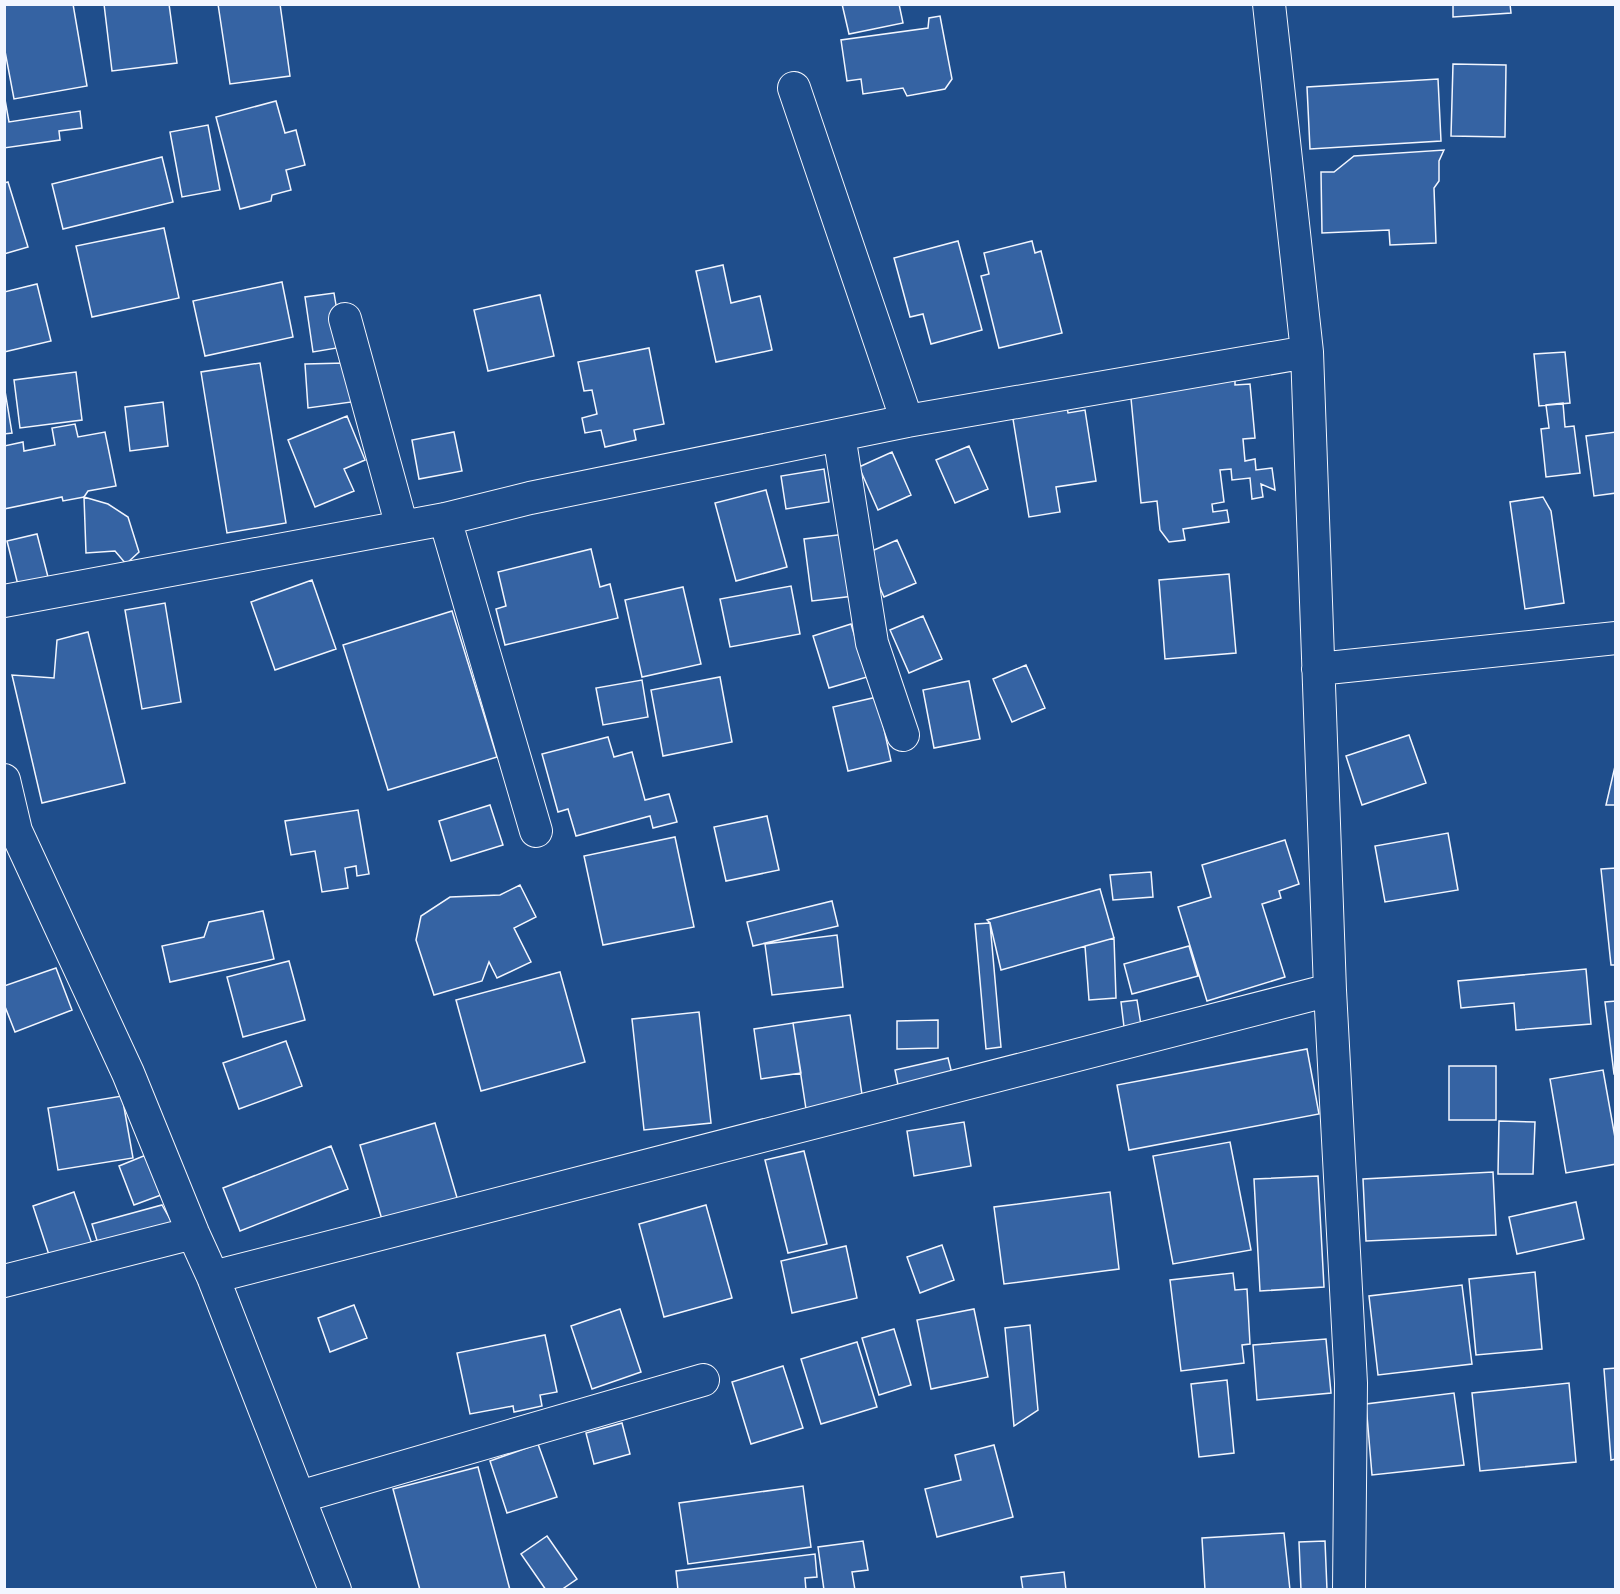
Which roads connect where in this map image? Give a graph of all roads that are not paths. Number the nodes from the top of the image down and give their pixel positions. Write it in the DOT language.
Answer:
graph roads {
  1 [pos="1269,4"];
  2 [pos="794,88"];
  3 [pos="345,319"];
  4 [pos="1307,352"];
  5 [pos="907,421"];
  6 [pos="839,435"];
  7 [pos="445,519"];
  8 [pos="402,527"];
  9 [pos="4,601"];
  10 [pos="1616,638"];
  11 [pos="1318,669"];
  12 [pos="903,735"];
  13 [pos="4,780"];
  14 [pos="536,831"];
  15 [pos="1330,990"];
  16 [pos="193,1233"];
  17 [pos="213,1277"];
  18 [pos="4,1281"];
  19 [pos="703,1380"];
  20 [pos="299,1497"];
  21 [pos="335,1590"];
  22 [pos="1349,1590"];
  1 -- 4 [label="street"];
  2 -- 5 [label="street"];
  3 -- 8 [label="street"];
  4 -- 5 [label="street"];
  4 -- 11 [label="street"];
  5 -- 6 [label="street"];
  6 -- 7 [label="street"];
  6 -- 12 [label="street"];
  7 -- 8 [label="street"];
  7 -- 14 [label="street"];
  8 -- 9 [label="street"];
  10 -- 11 [label="street"];
  11 -- 15 [label="street"];
  13 -- 16 [label="street"];
  15 -- 17 [label="street"];
  15 -- 22 [label="street"];
  16 -- 17 [label="street"];
  16 -- 18 [label="street"];
  17 -- 20 [label="street"];
  19 -- 20 [label="street"];
  20 -- 21 [label="street"];
}
